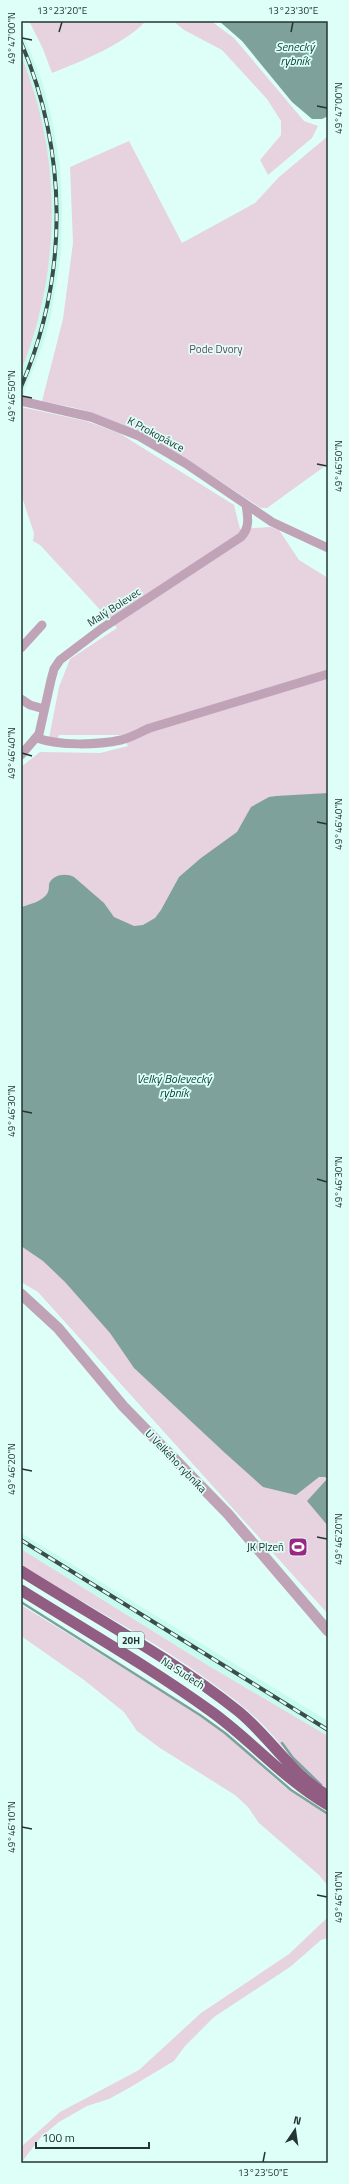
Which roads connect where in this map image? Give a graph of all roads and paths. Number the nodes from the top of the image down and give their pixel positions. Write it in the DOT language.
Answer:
graph roads {
  1 [pos="21,401"];
  2 [pos="246,505"];
  3 [pos="328,548"];
  4 [pos="42,625"];
  5 [pos="21,648"];
  6 [pos="328,674"];
  7 [pos="21,699"];
  8 [pos="44,709"];
  9 [pos="37,738"];
  10 [pos="21,755"];
  11 [pos="21,1294"];
  12 [pos="21,1572"];
  13 [pos="21,1590"];
  14 [pos="328,1631"];
  15 [pos="328,1796"];
  16 [pos="328,1805"];
  1 -- 2 [label="street, K Prokopávce"];
  2 -- 3 [label="street"];
  2 -- 8 [label="street, Malý Bolevec"];
  4 -- 5 [label="street"];
  6 -- 9 [label="street"];
  7 -- 8 [label="street"];
  8 -- 9 [label="street, Malý Bolevec"];
  9 -- 10 [label="street, Malý Bolevec"];
  11 -- 14 [label="street, U Velkého rybníka"];
  12 -- 15 [label="main road, Na Sudech / 20H"];
  13 -- 16 [label="main road, Na Sudech / 20H"];
}
